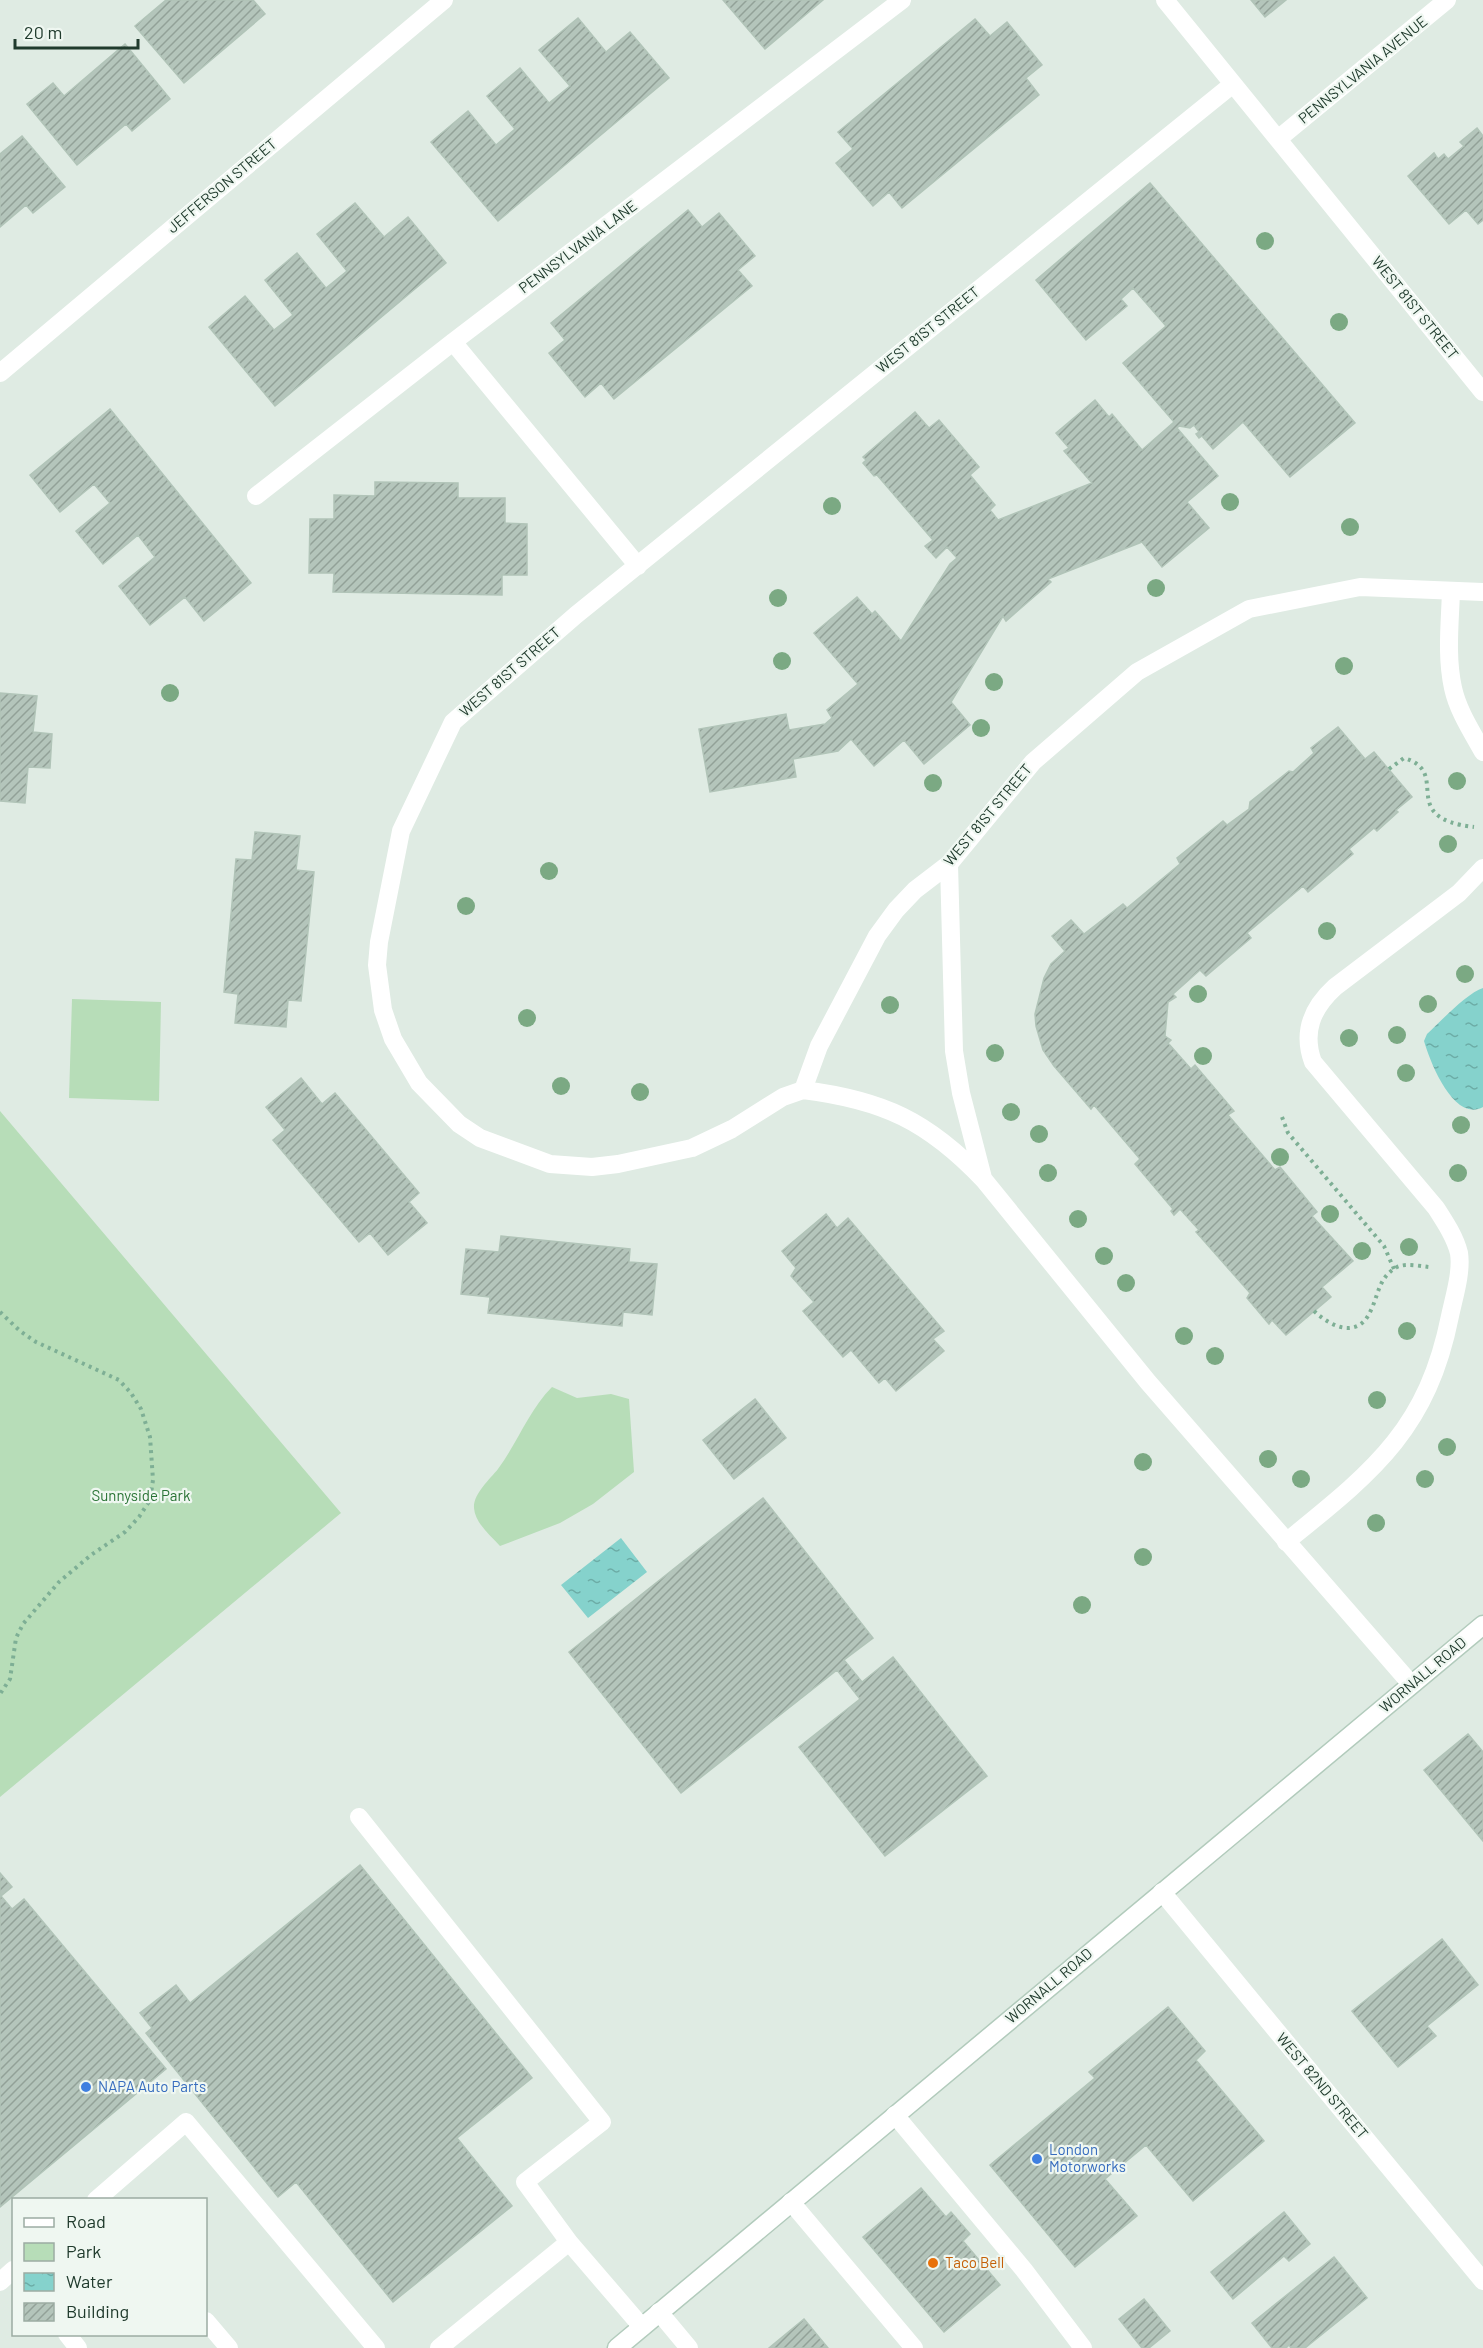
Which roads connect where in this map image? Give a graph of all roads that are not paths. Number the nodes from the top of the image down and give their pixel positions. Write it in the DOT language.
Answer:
graph roads {
  1 [pos="444,0"];
  2 [pos="902,0"];
  3 [pos="1165,0"];
  4 [pos="1447,0"];
  5 [pos="1233,84"];
  6 [pos="1278,139"];
  7 [pos="453,342"];
  8 [pos="0,373"];
  9 [pos="1483,392"];
  10 [pos="256,496"];
  11 [pos="638,566"];
  12 [pos="1451,591"];
  13 [pos="1483,592"];
  14 [pos="1483,752"];
  15 [pos="950,864"];
  16 [pos="1483,868"];
  17 [pos="803,1090"];
  18 [pos="984,1180"];
  19 [pos="1286,1542"];
  20 [pos="1483,1625"];
  21 [pos="1411,1684"];
  22 [pos="359,1817"];
  23 [pos="1162,1892"];
  24 [pos="895,2115"];
  25 [pos="100,2198"];
  26 [pos="791,2202"];
  27 [pos="569,2242"];
  28 [pos="12,2271"];
  29 [pos="1483,2281"];
  30 [pos="0,2282"];
  31 [pos="659,2312"];
  32 [pos="207,2322"];
  33 [pos="642,2327"];
  34 [pos="69,2336"];
  35 [pos="626,2345"];
  36 [pos="78,2348"];
  37 [pos="229,2348"];
  38 [pos="376,2348"];
  39 [pos="439,2348"];
  40 [pos="689,2348"];
  41 [pos="914,2348"];
  42 [pos="1083,2348"];
  1 -- 8 [label="street, JEFFERSON STREET"];
  2 -- 7 [label="street, PENNSYLVANIA LANE"];
  3 -- 5 [label="street, WEST 81ST STREET"];
  4 -- 6 [label="street, PENNSYLVANIA AVENUE"];
  5 -- 6 [label="street, WEST 81ST STREET"];
  5 -- 11 [label="street, WEST 81ST STREET"];
  6 -- 9 [label="street, WEST 81ST STREET"];
  7 -- 10 [label="street, PENNSYLVANIA LANE"];
  7 -- 11 [label="street"];
  11 -- 17 [label="street, WEST 81ST STREET"];
  12 -- 13 [label="street, WEST 81ST STREET"];
  12 -- 14 [label="street"];
  12 -- 15 [label="street, WEST 81ST STREET"];
  15 -- 17 [label="street, WEST 81ST STREET"];
  15 -- 18 [label="street"];
  16 -- 19 [label="street"];
  17 -- 18 [label="street"];
  18 -- 19 [label="street"];
  19 -- 21 [label="street"];
  20 -- 21 [label="street, WORNALL ROAD"];
  21 -- 23 [label="street, WORNALL ROAD"];
  22 -- 27 [label="street"];
  23 -- 24 [label="street, WORNALL ROAD"];
  23 -- 29 [label="street, WEST 82ND STREET"];
  24 -- 26 [label="street, WORNALL ROAD"];
  24 -- 42 [label="street"];
  25 -- 38 [label="street"];
  26 -- 31 [label="street, WORNALL ROAD"];
  26 -- 41 [label="street"];
  27 -- 33 [label="street"];
  27 -- 39 [label="street"];
  28 -- 30 [label="street"];
  31 -- 33 [label="street, WORNALL ROAD"];
  31 -- 40 [label="street"];
  32 -- 37 [label="street"];
  33 -- 35 [label="street, WORNALL ROAD"];
  34 -- 36 [label="street"];
}
